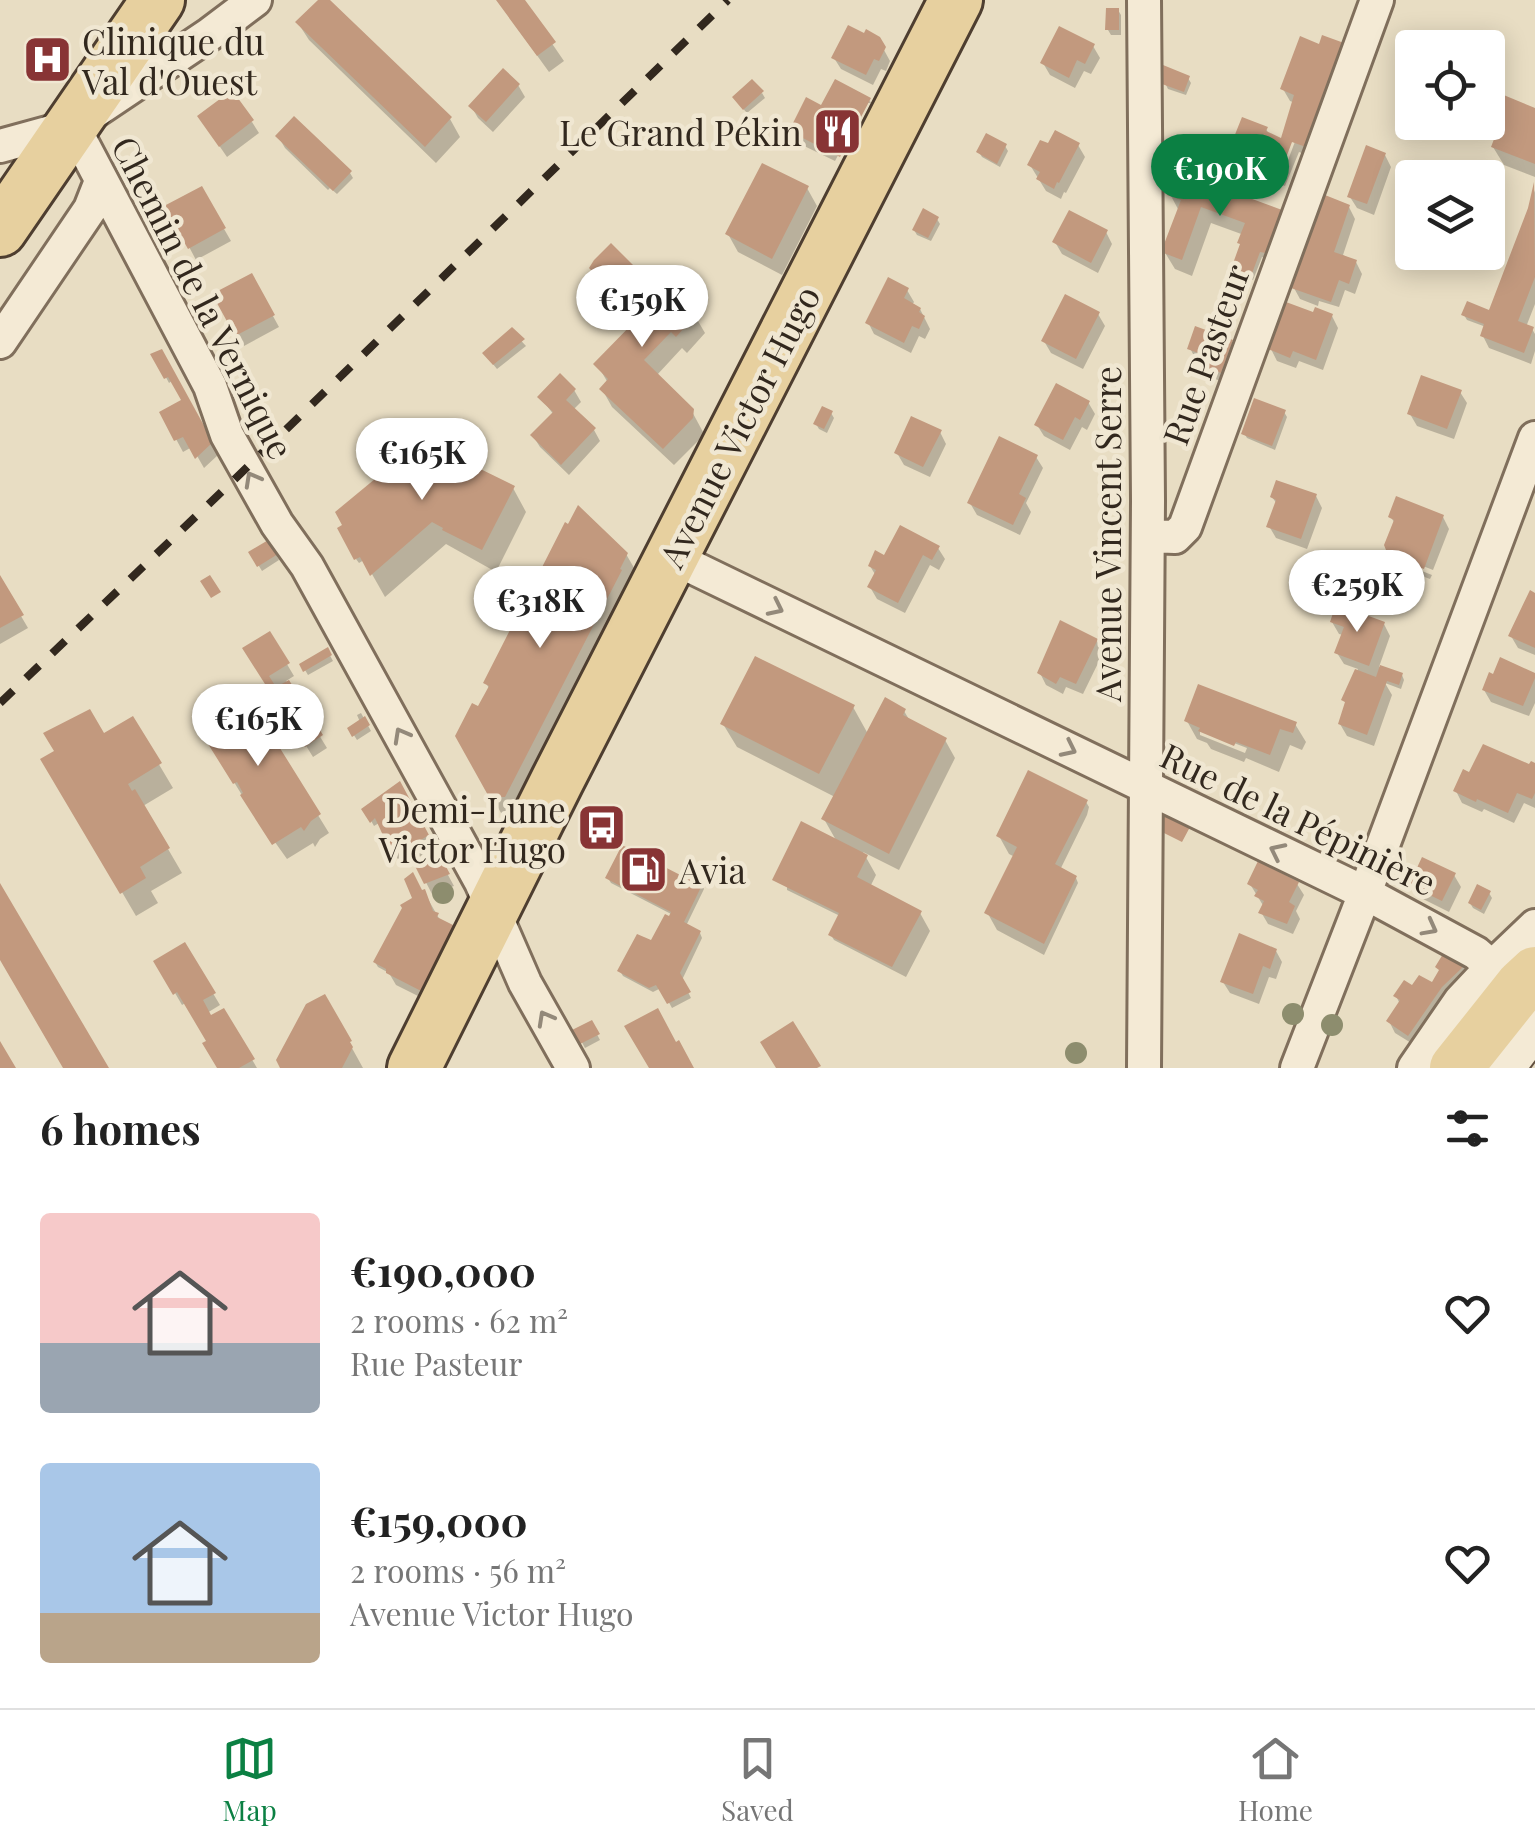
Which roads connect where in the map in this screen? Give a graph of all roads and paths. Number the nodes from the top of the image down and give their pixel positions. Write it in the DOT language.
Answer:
graph roads {
  1 [pos="254,0"];
  2 [pos="956,0"];
  3 [pos="976,0"];
  4 [pos="1144,0"];
  5 [pos="1376,0"];
  6 [pos="163,23"];
  7 [pos="73,126"];
  8 [pos="0,146"];
  9 [pos="101,181"];
  10 [pos="0,230"];
  11 [pos="0,342"];
  12 [pos="1535,438"];
  13 [pos="1148,536"];
  14 [pos="688,565"];
  15 [pos="1145,787"];
  16 [pos="1365,893"];
  17 [pos="493,907"];
  18 [pos="1535,926"];
  19 [pos="1514,970"];
  20 [pos="1535,1020"];
  21 [pos="1535,1059"];
  22 [pos="414,1068"];
  23 [pos="434,1068"];
  24 [pos="573,1068"];
  25 [pos="1144,1068"];
  26 [pos="1297,1068"];
  27 [pos="1414,1068"];
  28 [pos="1456,1068"];
  29 [pos="1499,1068"];
  30 [pos="1528,1068"];
  1 -- 6 [label="street"];
  2 -- 17 [label="main road, Avenue Victor Hugo"];
  3 -- 14 [label="main road, Avenue Victor Hugo"];
  4 -- 13 [label="street, Avenue Vincent Serre"];
  5 -- 13 [label="street, Rue Pasteur"];
  6 -- 7 [label="main road"];
  7 -- 8 [label="street"];
  7 -- 9 [label="street, Chemin de la Vernique"];
  7 -- 10 [label="main road"];
  9 -- 11 [label="street"];
  17 -- 9 [label="street, Chemin de la Vernique, one-way"];
  12 -- 16 [label="street"];
  13 -- 15 [label="street, Avenue Vincent Serre"];
  14 -- 15 [label="street, Rue de la Pépinière, one-way"];
  14 -- 17 [label="main road, Avenue Victor Hugo"];
  16 -- 15 [label="street, Rue de la Pépinière, one-way"];
  15 -- 25 [label="street, Avenue Vincent Serre"];
  16 -- 19 [label="street, Rue de la Pépinière, one-way"];
  16 -- 26 [label="street"];
  17 -- 22 [label="main road, Avenue Victor Hugo"];
  17 -- 23 [label="main road, Avenue Victor Hugo"];
  24 -- 17 [label="street, Chemin de la Vernique, one-way"];
  18 -- 19 [label="street"];
  19 -- 27 [label="street"];
  19 -- 28 [label="main road"];
  20 -- 29 [label="main road"];
  21 -- 30 [label="main road"];
}
